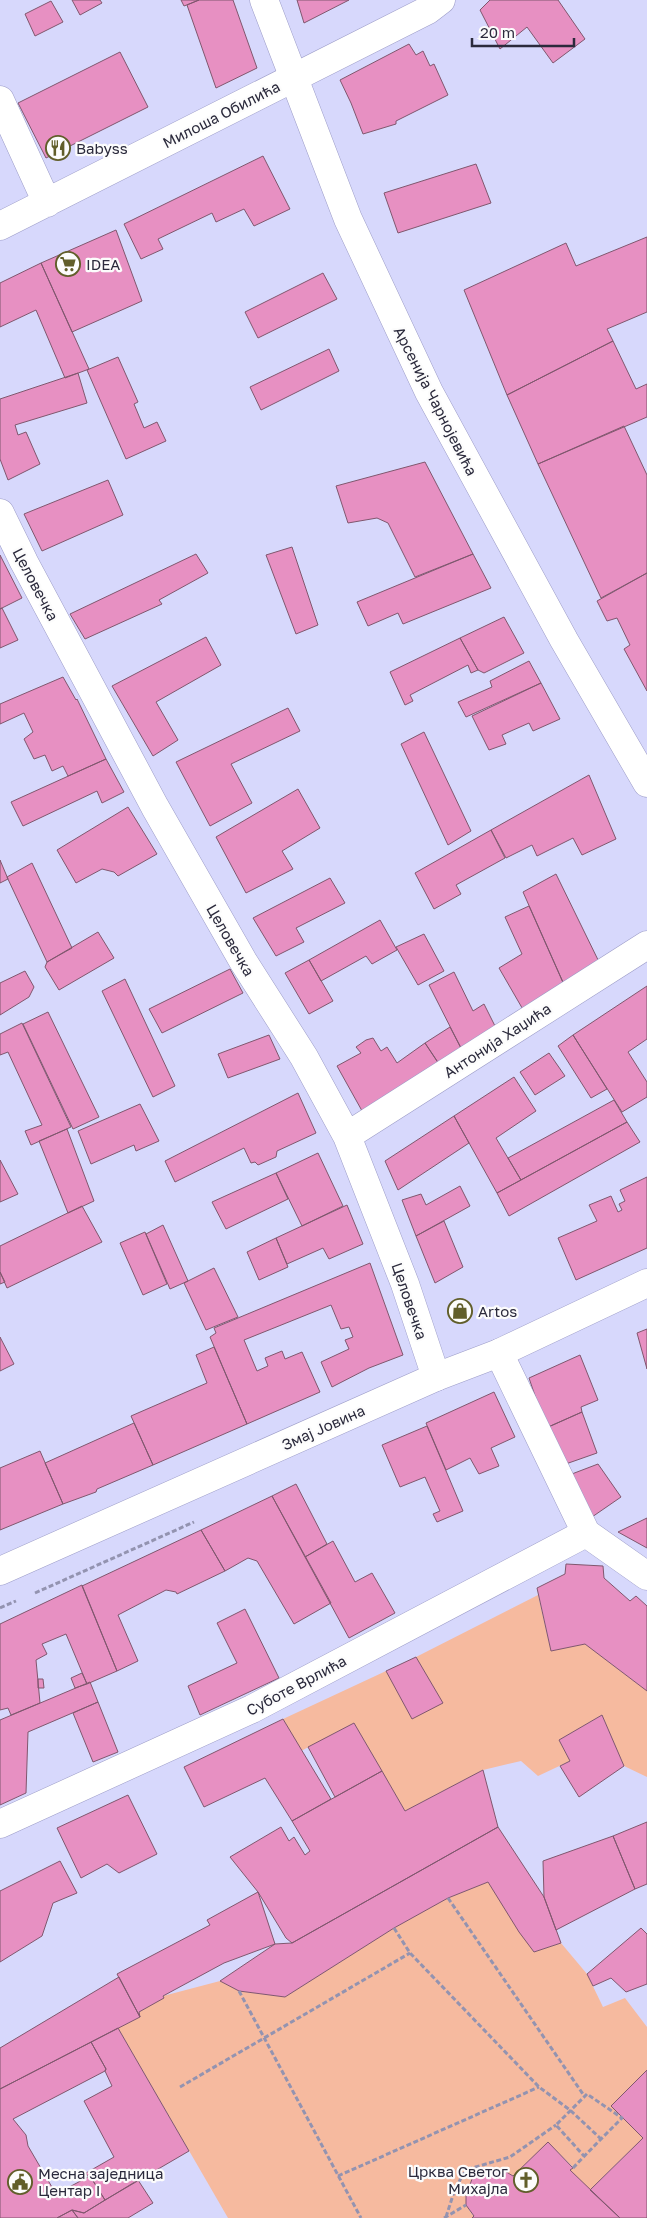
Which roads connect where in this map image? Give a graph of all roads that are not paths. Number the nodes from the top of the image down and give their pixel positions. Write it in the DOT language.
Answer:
graph roads {
  1 [pos="264,0"];
  2 [pos="441,0"];
  3 [pos="293,77"];
  4 [pos="0,100"];
  5 [pos="48,203"];
  6 [pos="0,226"];
  7 [pos="0,513"];
  8 [pos="647,783"];
  9 [pos="647,945"];
  10 [pos="347,1136"];
  11 [pos="647,1283"];
  12 [pos="499,1353"];
  13 [pos="436,1377"];
  14 [pos="586,1533"];
  15 [pos="0,1571"];
  16 [pos="647,1576"];
  17 [pos="0,1824"];
  1 -- 3 [label="street, Арсенија Чарнојевића"];
  2 -- 3 [label="street, Милоша Обилића"];
  3 -- 5 [label="street, Милоша Обилића"];
  3 -- 8 [label="street, Арсенија Чарнојевића"];
  4 -- 5 [label="street"];
  5 -- 6 [label="street, Милоша Обилића"];
  7 -- 10 [label="street, Целовечка"];
  9 -- 10 [label="street, Антонија Хаџића"];
  10 -- 13 [label="street, Целовечка"];
  11 -- 12 [label="street, Змај Јовина"];
  12 -- 13 [label="street, Змај Јовина"];
  12 -- 14 [label="street"];
  13 -- 15 [label="street, Змај Јовина"];
  14 -- 16 [label="street"];
  14 -- 17 [label="street, Суботе Врлића"];
}
